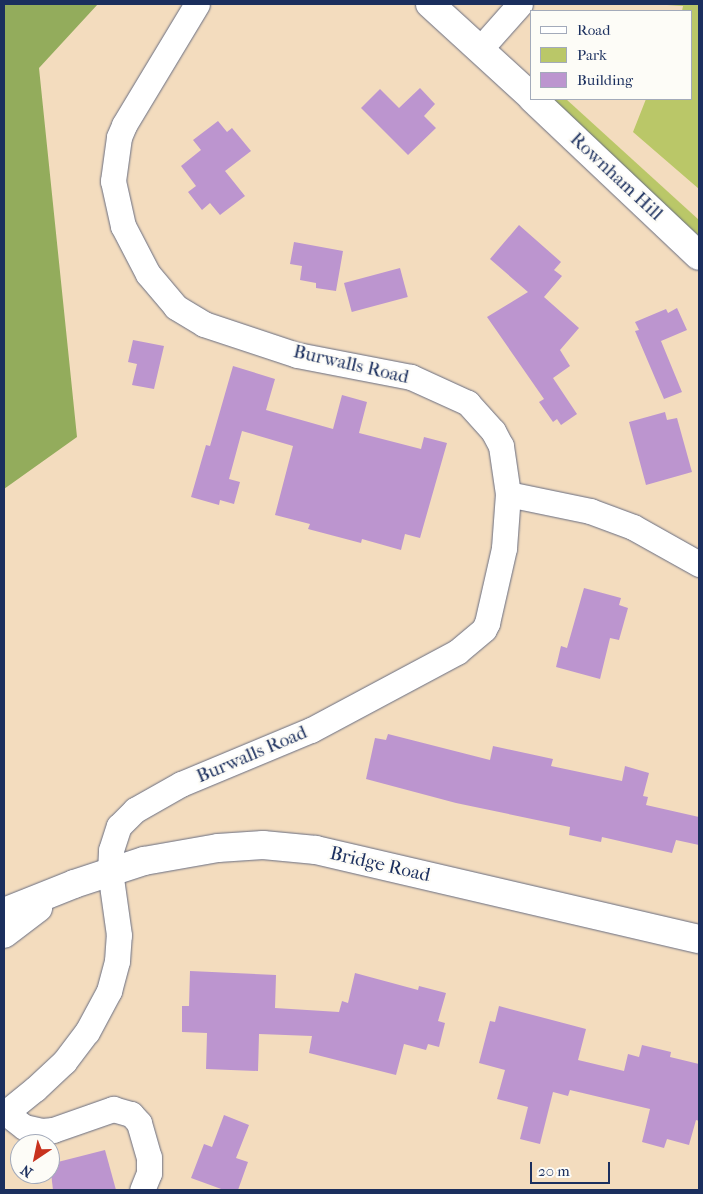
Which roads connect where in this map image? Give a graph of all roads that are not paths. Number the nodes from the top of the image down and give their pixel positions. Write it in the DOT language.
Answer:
graph roads {
  1 [pos="198,4"];
  2 [pos="430,4"];
  3 [pos="520,4"];
  4 [pos="480,49"];
  5 [pos="530,96"];
  6 [pos="534,100"];
  7 [pos="699,256"];
  8 [pos="508,494"];
  9 [pos="699,564"];
  10 [pos="110,871"];
  11 [pos="60,889"];
  12 [pos="4,912"];
  13 [pos="4,934"];
  14 [pos="699,938"];
  15 [pos="5,1114"];
  16 [pos="142,1190"];
  1 -- 8 [label="street, Burwalls Road"];
  2 -- 4 [label="main road, Rownham Hill"];
  3 -- 4 [label="street"];
  4 -- 5 [label="main road, Rownham Hill"];
  6 -- 7 [label="main road, Rownham Hill"];
  8 -- 9 [label="street"];
  8 -- 10 [label="street, Burwalls Road"];
  10 -- 11 [label="main road, Bridge Road"];
  10 -- 14 [label="main road, Bridge Road"];
  10 -- 15 [label="street, Burwalls Road"];
  11 -- 12 [label="main road, Bridge Road"];
  11 -- 13 [label="main road, Bridge Road"];
  15 -- 16 [label="street"];
}
